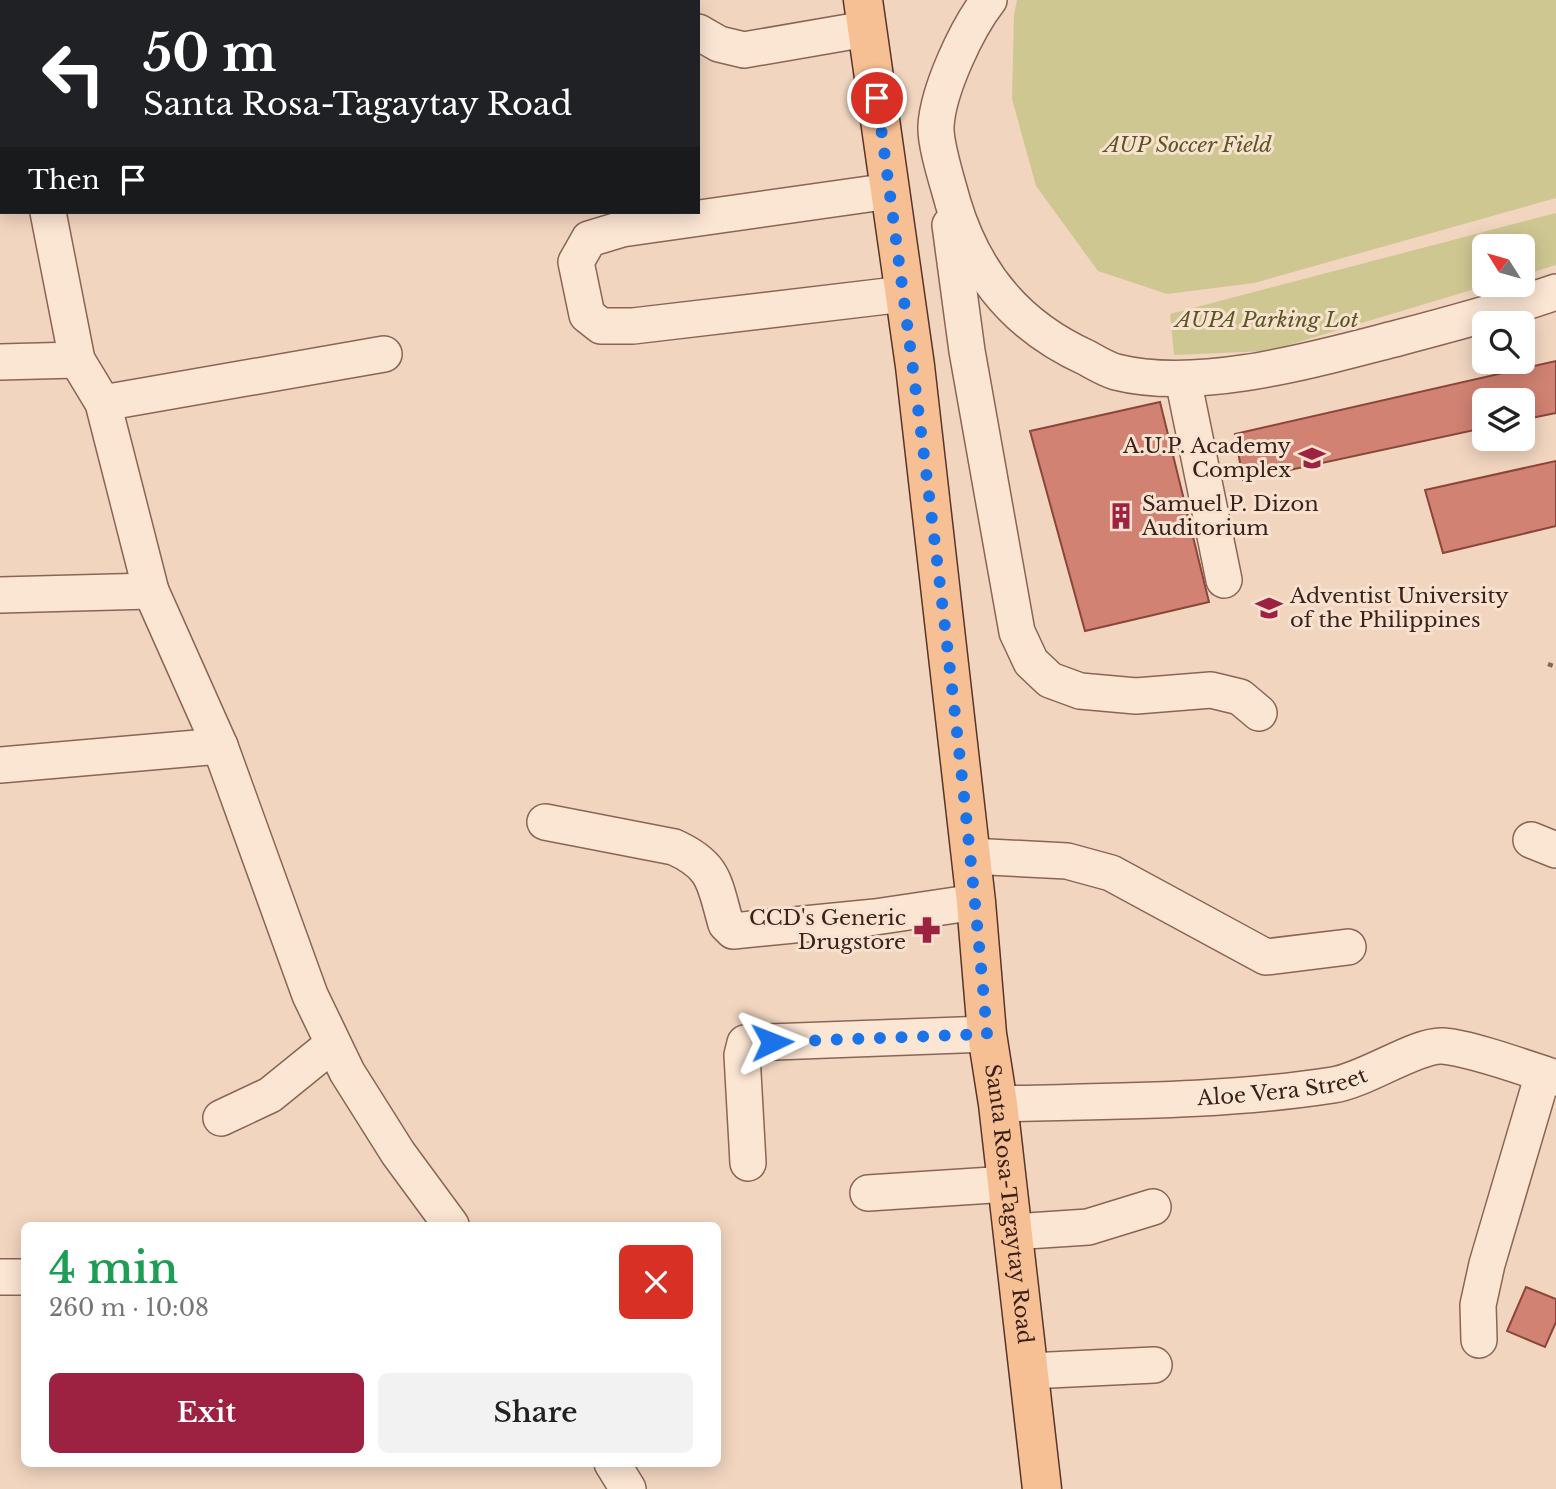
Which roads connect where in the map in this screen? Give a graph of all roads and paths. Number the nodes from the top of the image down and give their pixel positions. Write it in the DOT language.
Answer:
graph roads {
  1 [pos="989,0"];
  2 [pos="864,15"];
  3 [pos="700,33"];
  4 [pos="936,127"];
  5 [pos="890,191"];
  6 [pos="48,214"];
  7 [pos="1556,292"];
  8 [pos="904,294"];
  9 [pos="384,354"];
  10 [pos="77,360"];
  11 [pos="0,362"];
  12 [pos="1183,379"];
  13 [pos="103,403"];
  14 [pos="1224,580"];
  15 [pos="151,591"];
  16 [pos="0,595"];
  17 [pos="1548,664"];
  18 [pos="1556,667"];
  19 [pos="1259,713"];
  20 [pos="220,746"];
  21 [pos="0,765"];
  22 [pos="545,822"];
  23 [pos="970,856"];
  24 [pos="976,902"];
  25 [pos="1348,947"];
  26 [pos="987,1034"];
  27 [pos="333,1044"];
  28 [pos="1550,1076"];
  29 [pos="998,1104"];
  30 [pos="221,1118"];
  31 [pos="748,1163"];
  32 [pos="1007,1184"];
  33 [pos="868,1193"];
  34 [pos="1153,1208"];
  35 [pos="449,1222"];
  36 [pos="1013,1233"];
  37 [pos="0,1277"];
  38 [pos="21,1277"];
  39 [pos="1479,1340"];
  40 [pos="1154,1365"];
  41 [pos="1029,1371"];
  42 [pos="614,1467"];
  43 [pos="628,1489"];
  44 [pos="1042,1489"];
  1 -- 4 [label="street"];
  2 -- 3 [label="street"];
  2 -- 5 [label="main road, Santa Rosa-Tagaytay Road"];
  4 -- 12 [label="street"];
  4 -- 19 [label="street"];
  5 -- 8 [label="main road, Santa Rosa-Tagaytay Road"];
  5 -- 8 [label="street"];
  6 -- 10 [label="street"];
  7 -- 12 [label="street"];
  8 -- 23 [label="main road, Santa Rosa-Tagaytay Road"];
  9 -- 13 [label="street"];
  10 -- 11 [label="street"];
  10 -- 13 [label="street"];
  12 -- 14 [label="street"];
  13 -- 15 [label="street"];
  15 -- 16 [label="street"];
  15 -- 20 [label="street"];
  17 -- 18 [label="path"];
  20 -- 21 [label="street"];
  20 -- 27 [label="street"];
  22 -- 24 [label="street"];
  23 -- 24 [label="main road, Santa Rosa-Tagaytay Road"];
  23 -- 25 [label="street"];
  24 -- 26 [label="main road, Santa Rosa-Tagaytay Road"];
  26 -- 29 [label="main road, Santa Rosa-Tagaytay Road"];
  26 -- 31 [label="street"];
  27 -- 30 [label="street"];
  27 -- 35 [label="street"];
  28 -- 29 [label="street, Aloe Vera Street"];
  28 -- 39 [label="street"];
  29 -- 32 [label="main road, Santa Rosa-Tagaytay Road"];
  32 -- 33 [label="street"];
  32 -- 36 [label="main road, Santa Rosa-Tagaytay Road"];
  34 -- 36 [label="street"];
  36 -- 41 [label="main road, Santa Rosa-Tagaytay Road"];
  37 -- 38 [label="street"];
  40 -- 41 [label="street"];
  41 -- 44 [label="main road, Santa Rosa-Tagaytay Road"];
  42 -- 43 [label="street"];
}
